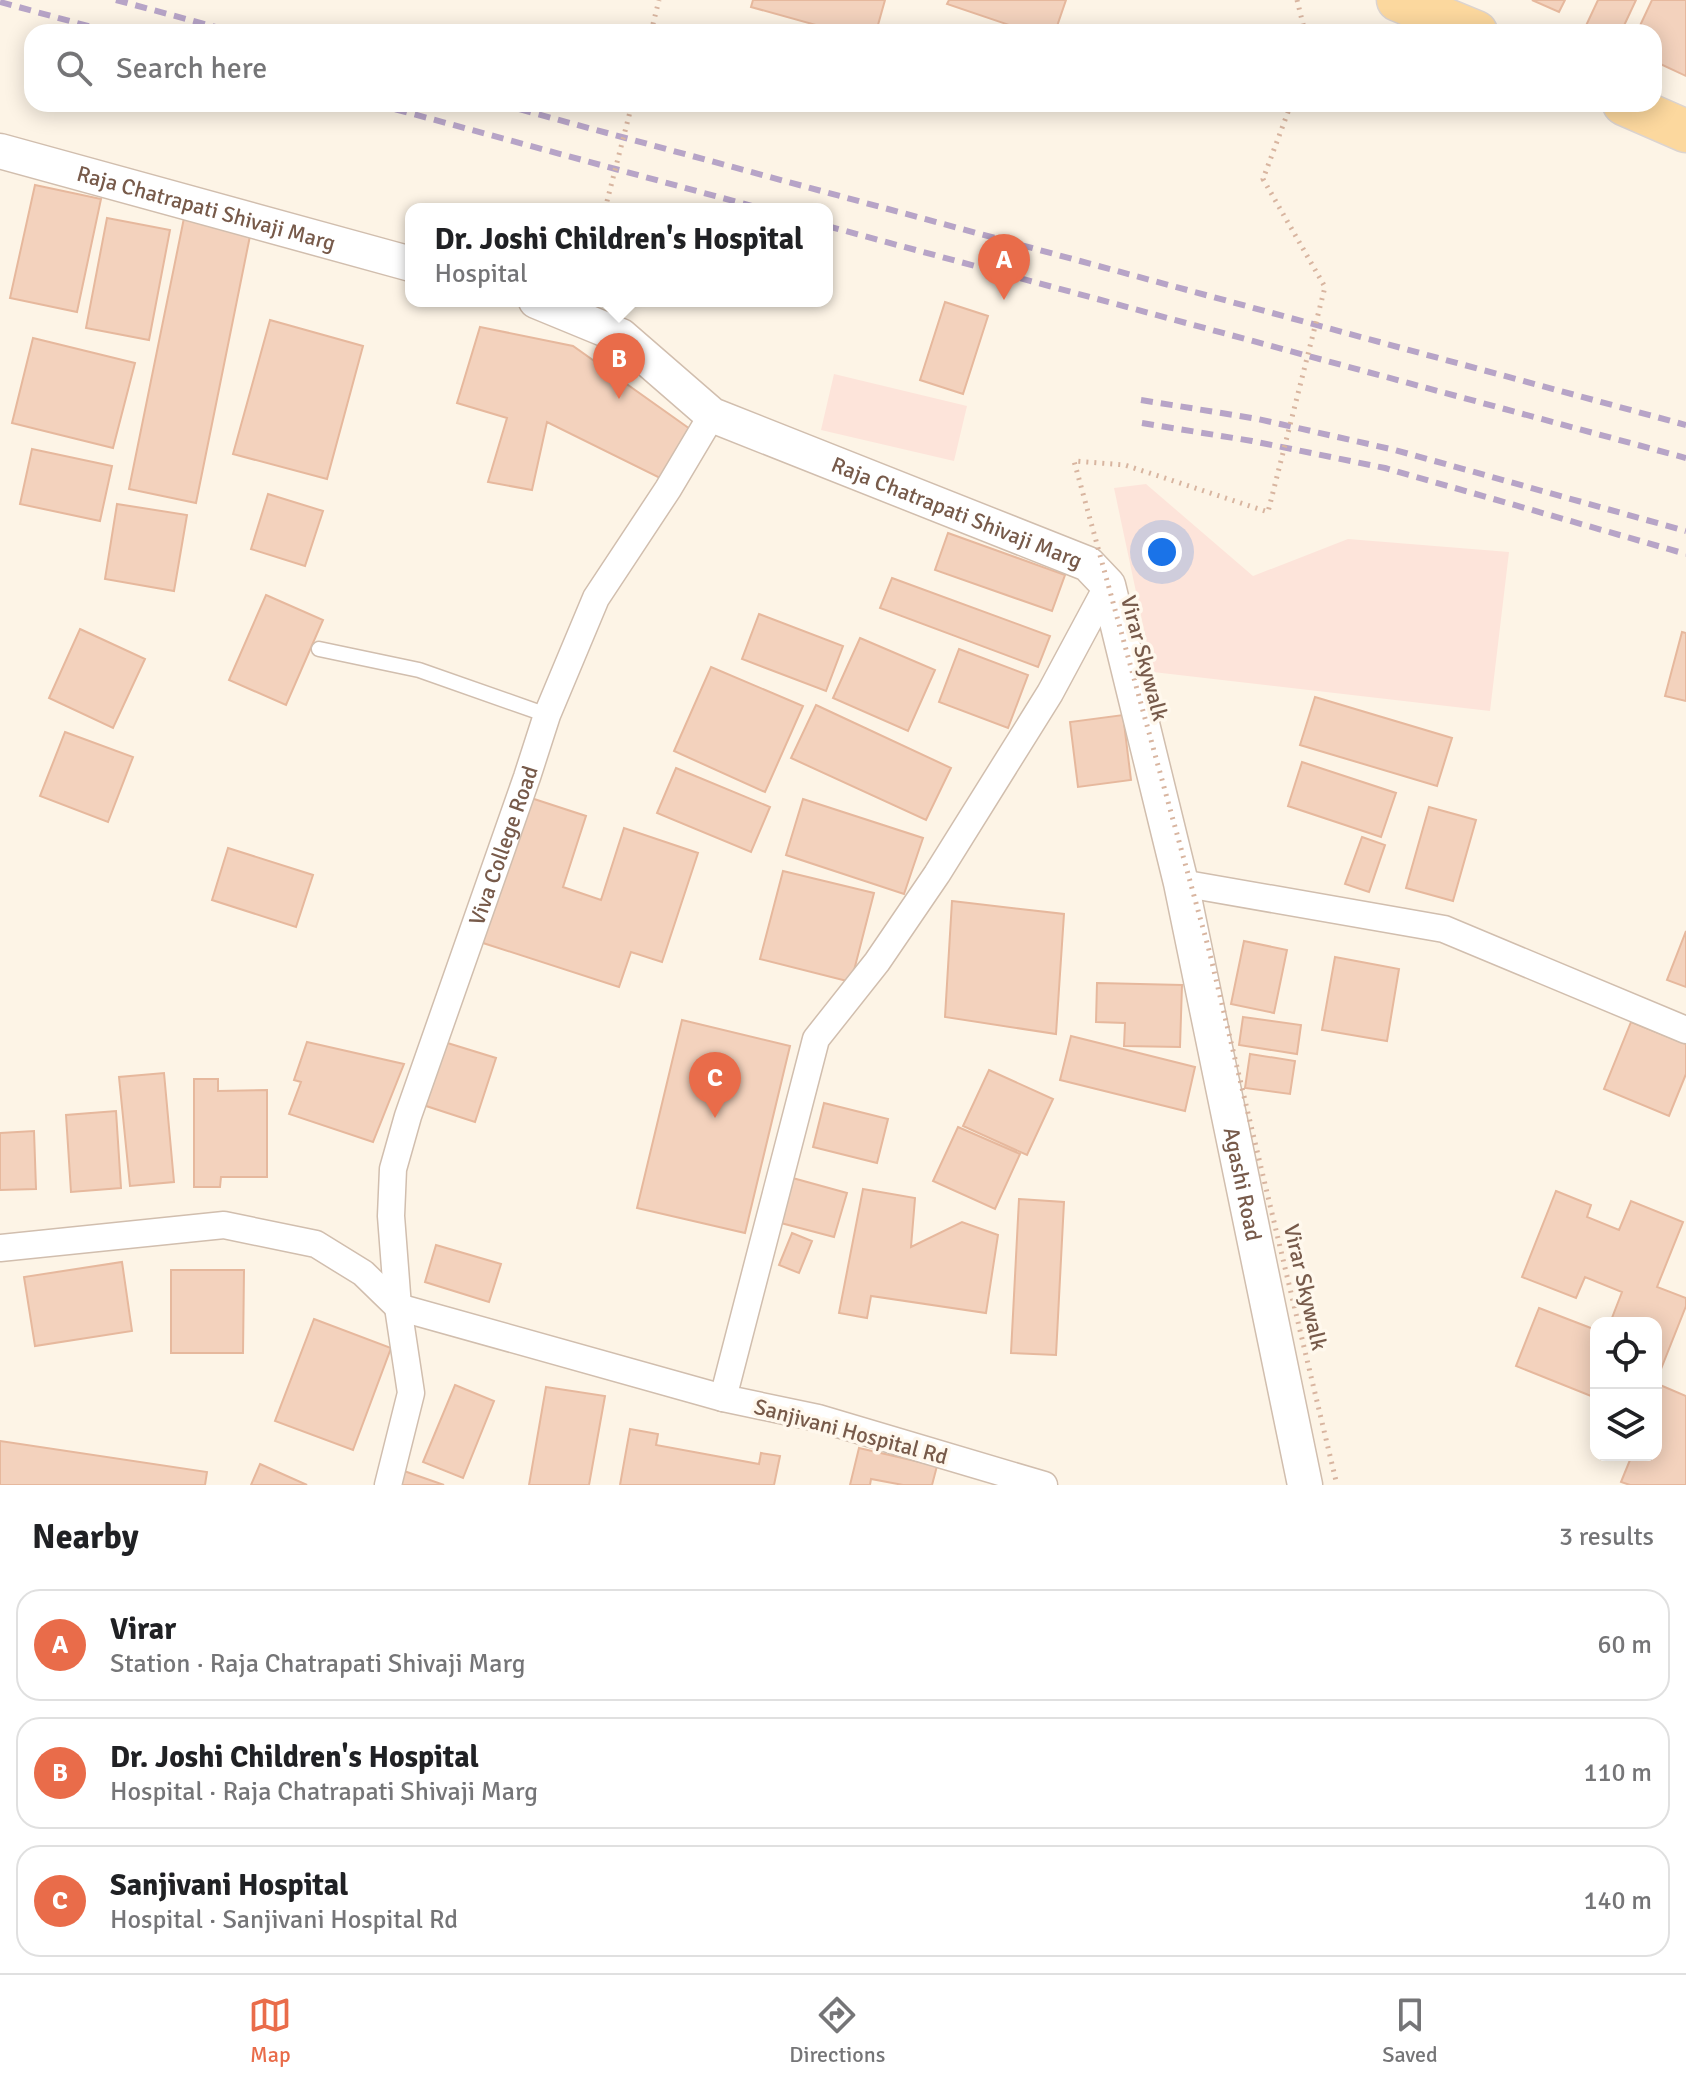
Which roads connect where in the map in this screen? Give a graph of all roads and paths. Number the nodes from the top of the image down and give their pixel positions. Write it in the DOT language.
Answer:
graph roads {
  1 [pos="659,0"];
  2 [pos="1297,0"];
  3 [pos="1398,0"];
  4 [pos="653,24"];
  5 [pos="1303,24"];
  6 [pos="1456,24"];
  7 [pos="630,112"];
  8 [pos="1288,112"];
  9 [pos="1642,112"];
  10 [pos="1686,131"];
  11 [pos="0,151"];
  12 [pos="607,203"];
  13 [pos="405,262"];
  14 [pos="551,307"];
  15 [pos="712,415"];
  16 [pos="1108,585"];
  17 [pos="319,649"];
  18 [pos="547,715"];
  19 [pos="1181,883"];
  20 [pos="1686,1030"];
  21 [pos="0,1248"];
  22 [pos="398,1307"];
  23 [pos="726,1388"];
  24 [pos="388,1485"];
  25 [pos="1044,1485"];
  26 [pos="1305,1485"];
  27 [pos="1337,1485"];
  1 -- 4 [label="path"];
  2 -- 5 [label="path"];
  3 -- 6 [label="main road"];
  7 -- 12 [label="path, bridge"];
  8 -- 27 [label="path, Virar Skywalk, bridge"];
  9 -- 10 [label="main road"];
  11 -- 13 [label="street, Raja Chatrapati Shivaji Marg"];
  14 -- 15 [label="street, Raja Chatrapati Shivaji Marg"];
  15 -- 16 [label="street, Raja Chatrapati Shivaji Marg"];
  15 -- 18 [label="street, Viva College Road"];
  16 -- 19 [label="street"];
  16 -- 23 [label="street"];
  17 -- 18 [label="lane"];
  18 -- 22 [label="street, Viva College Road"];
  19 -- 20 [label="street"];
  19 -- 26 [label="street, Agashi Road"];
  21 -- 22 [label="street"];
  22 -- 23 [label="street, Sanjivani Hospital Rd"];
  22 -- 24 [label="street, Viva College Road"];
  23 -- 25 [label="street, Sanjivani Hospital Rd"];
}
